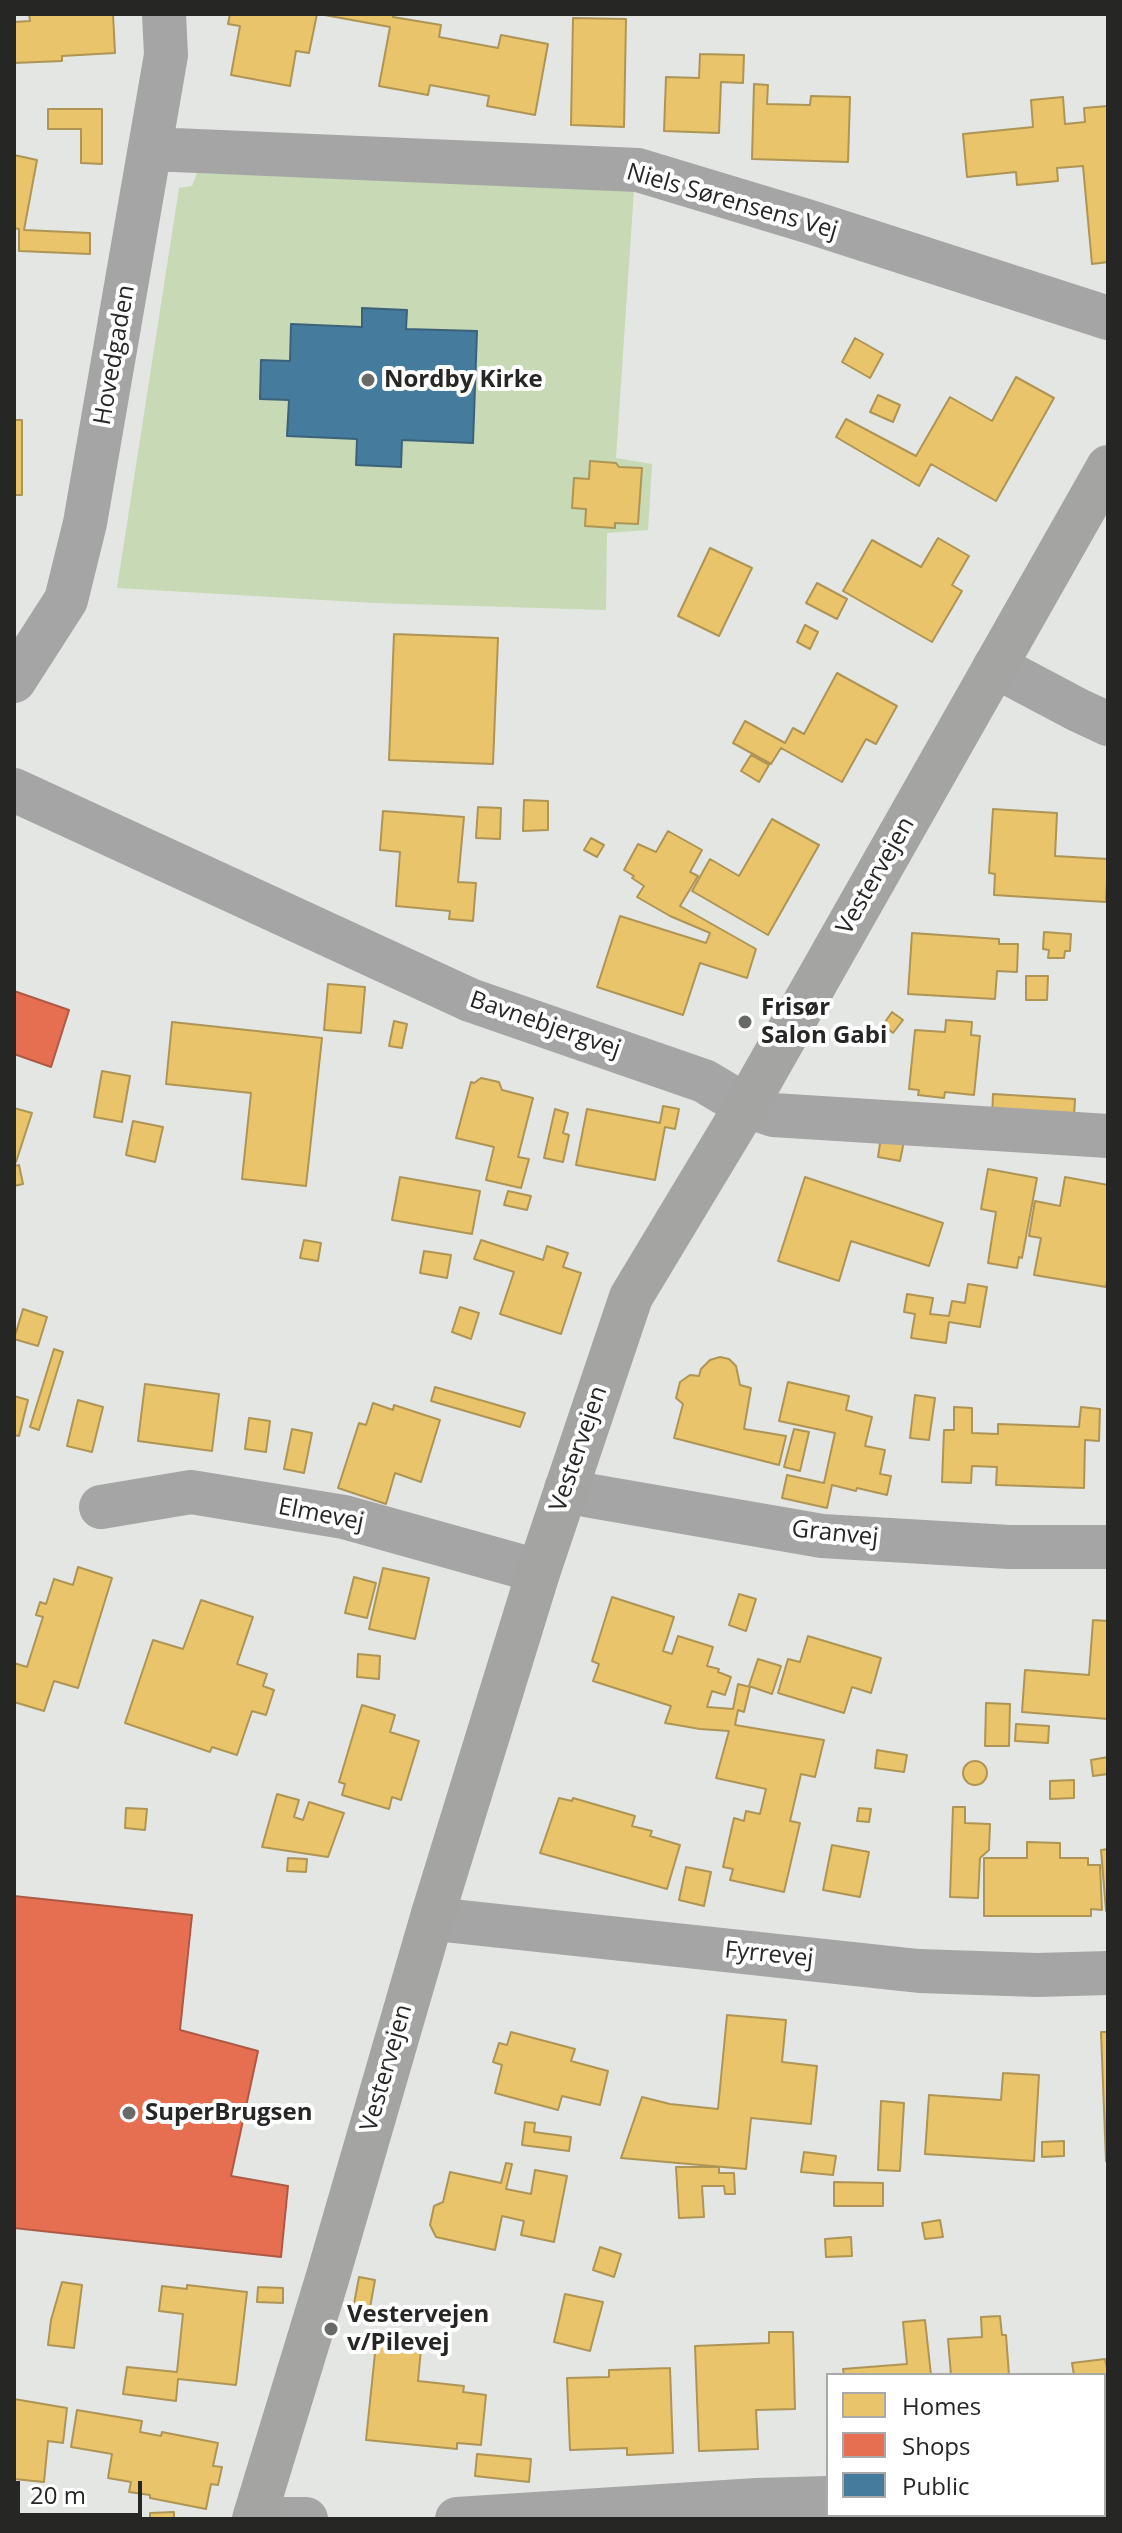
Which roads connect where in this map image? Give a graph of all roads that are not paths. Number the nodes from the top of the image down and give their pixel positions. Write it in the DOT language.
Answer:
graph roads {
  1 [pos="164,14"];
  2 [pos="151,149"];
  3 [pos="1108,318"];
  4 [pos="1108,467"];
  5 [pos="995,666"];
  6 [pos="14,681"];
  7 [pos="1108,724"];
  8 [pos="14,790"];
  9 [pos="746,1106"];
  10 [pos="1108,1136"];
  11 [pos="566,1489"];
  12 [pos="101,1507"];
  13 [pos="1108,1547"];
  14 [pos="538,1573"];
  15 [pos="433,1914"];
  16 [pos="1108,1973"];
  17 [pos="826,2498"];
  18 [pos="255,2516"];
  19 [pos="306,2519"];
  20 [pos="457,2519"];
  1 -- 2 [label="street, Hovedgaden"];
  2 -- 3 [label="street, Niels Sørensens Vej"];
  2 -- 6 [label="street, Hovedgaden"];
  4 -- 5 [label="street, Vestervejen"];
  5 -- 7 [label="street"];
  5 -- 9 [label="street, Vestervejen"];
  8 -- 9 [label="street, Bavnebjergvej"];
  9 -- 10 [label="street, Bavnebjergvej"];
  9 -- 11 [label="street, Vestervejen"];
  11 -- 13 [label="street, Granvej"];
  11 -- 14 [label="street, Vestervejen"];
  12 -- 14 [label="street, Elmevej"];
  14 -- 15 [label="street, Vestervejen"];
  15 -- 16 [label="street, Fyrrevej"];
  15 -- 18 [label="street, Vestervejen"];
  17 -- 20 [label="street"];
  18 -- 19 [label="street"];
}
